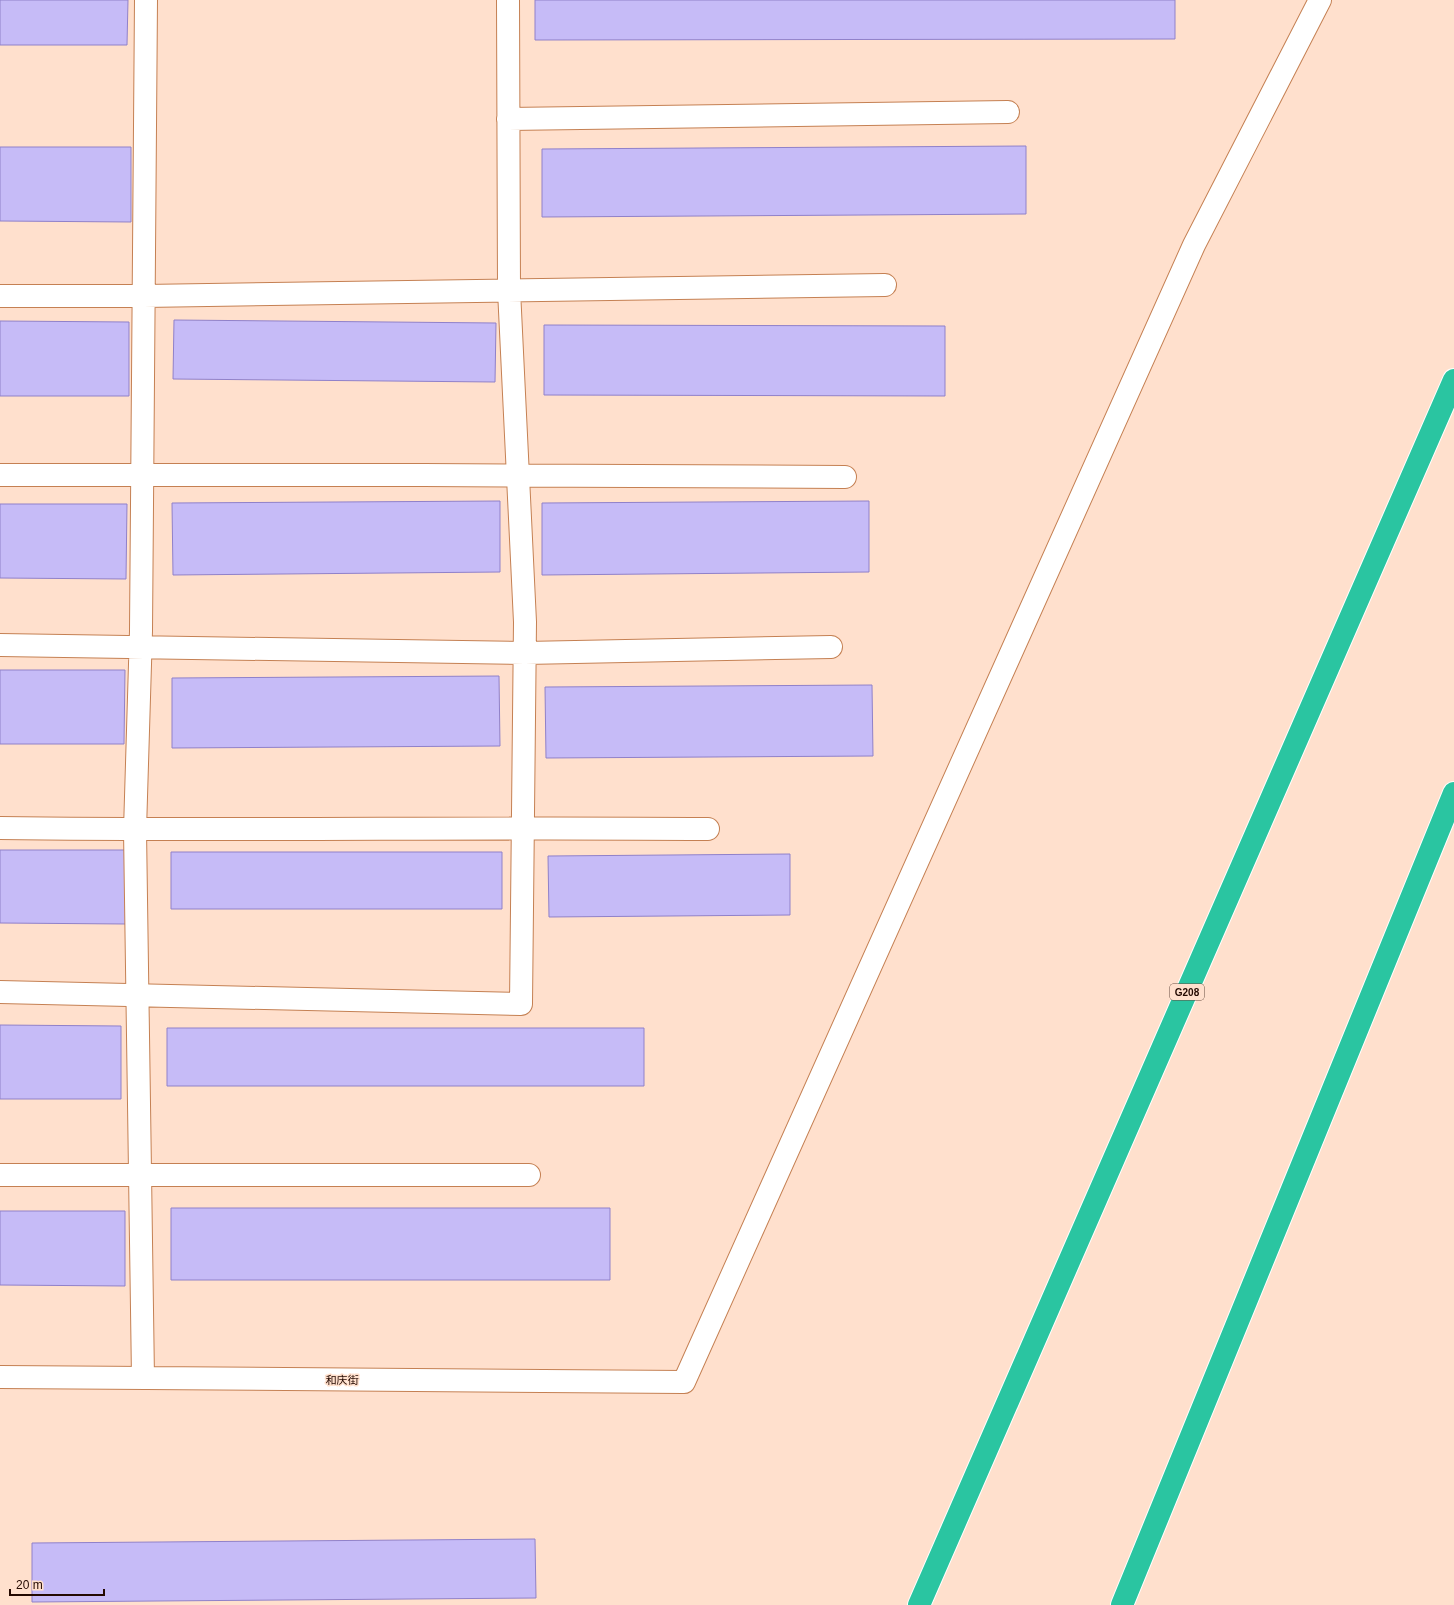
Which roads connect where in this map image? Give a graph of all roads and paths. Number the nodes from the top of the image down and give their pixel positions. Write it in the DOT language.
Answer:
graph roads {
  1 [pos="146,0"];
  2 [pos="508,0"];
  3 [pos="1320,0"];
  4 [pos="1008,112"];
  5 [pos="508,120"];
  6 [pos="885,285"];
  7 [pos="509,290"];
  8 [pos="0,296"];
  9 [pos="144,296"];
  10 [pos="1454,380"];
  11 [pos="0,475"];
  12 [pos="142,476"];
  13 [pos="518,476"];
  14 [pos="845,477"];
  15 [pos="0,645"];
  16 [pos="140,647"];
  17 [pos="831,647"];
  18 [pos="525,653"];
  19 [pos="1454,793"];
  20 [pos="0,828"];
  21 [pos="523,828"];
  22 [pos="708,829"];
  23 [pos="135,830"];
  24 [pos="0,992"];
  25 [pos="138,995"];
  26 [pos="0,1175"];
  27 [pos="529,1175"];
  28 [pos="140,1176"];
  29 [pos="0,1377"];
  30 [pos="143,1378"];
  31 [pos="919,1605"];
  32 [pos="1122,1605"];
  1 -- 9 [label="street"];
  2 -- 5 [label="street"];
  3 -- 30 [label="street, 和庆街"];
  4 -- 5 [label="street"];
  5 -- 7 [label="street"];
  6 -- 7 [label="street"];
  7 -- 9 [label="street"];
  7 -- 13 [label="street"];
  8 -- 9 [label="street"];
  9 -- 12 [label="street"];
  10 -- 31 [label="highway, G208"];
  11 -- 12 [label="street"];
  12 -- 13 [label="street"];
  12 -- 16 [label="street"];
  13 -- 14 [label="street"];
  13 -- 18 [label="street"];
  15 -- 16 [label="street"];
  16 -- 18 [label="street"];
  16 -- 23 [label="street"];
  17 -- 18 [label="street"];
  18 -- 21 [label="street"];
  19 -- 32 [label="highway"];
  20 -- 23 [label="street"];
  21 -- 22 [label="street"];
  21 -- 23 [label="street"];
  21 -- 25 [label="street"];
  23 -- 25 [label="street"];
  24 -- 25 [label="street"];
  25 -- 28 [label="street"];
  26 -- 28 [label="street"];
  27 -- 28 [label="street"];
  28 -- 30 [label="street"];
  29 -- 30 [label="street, 和庆街"];
}
